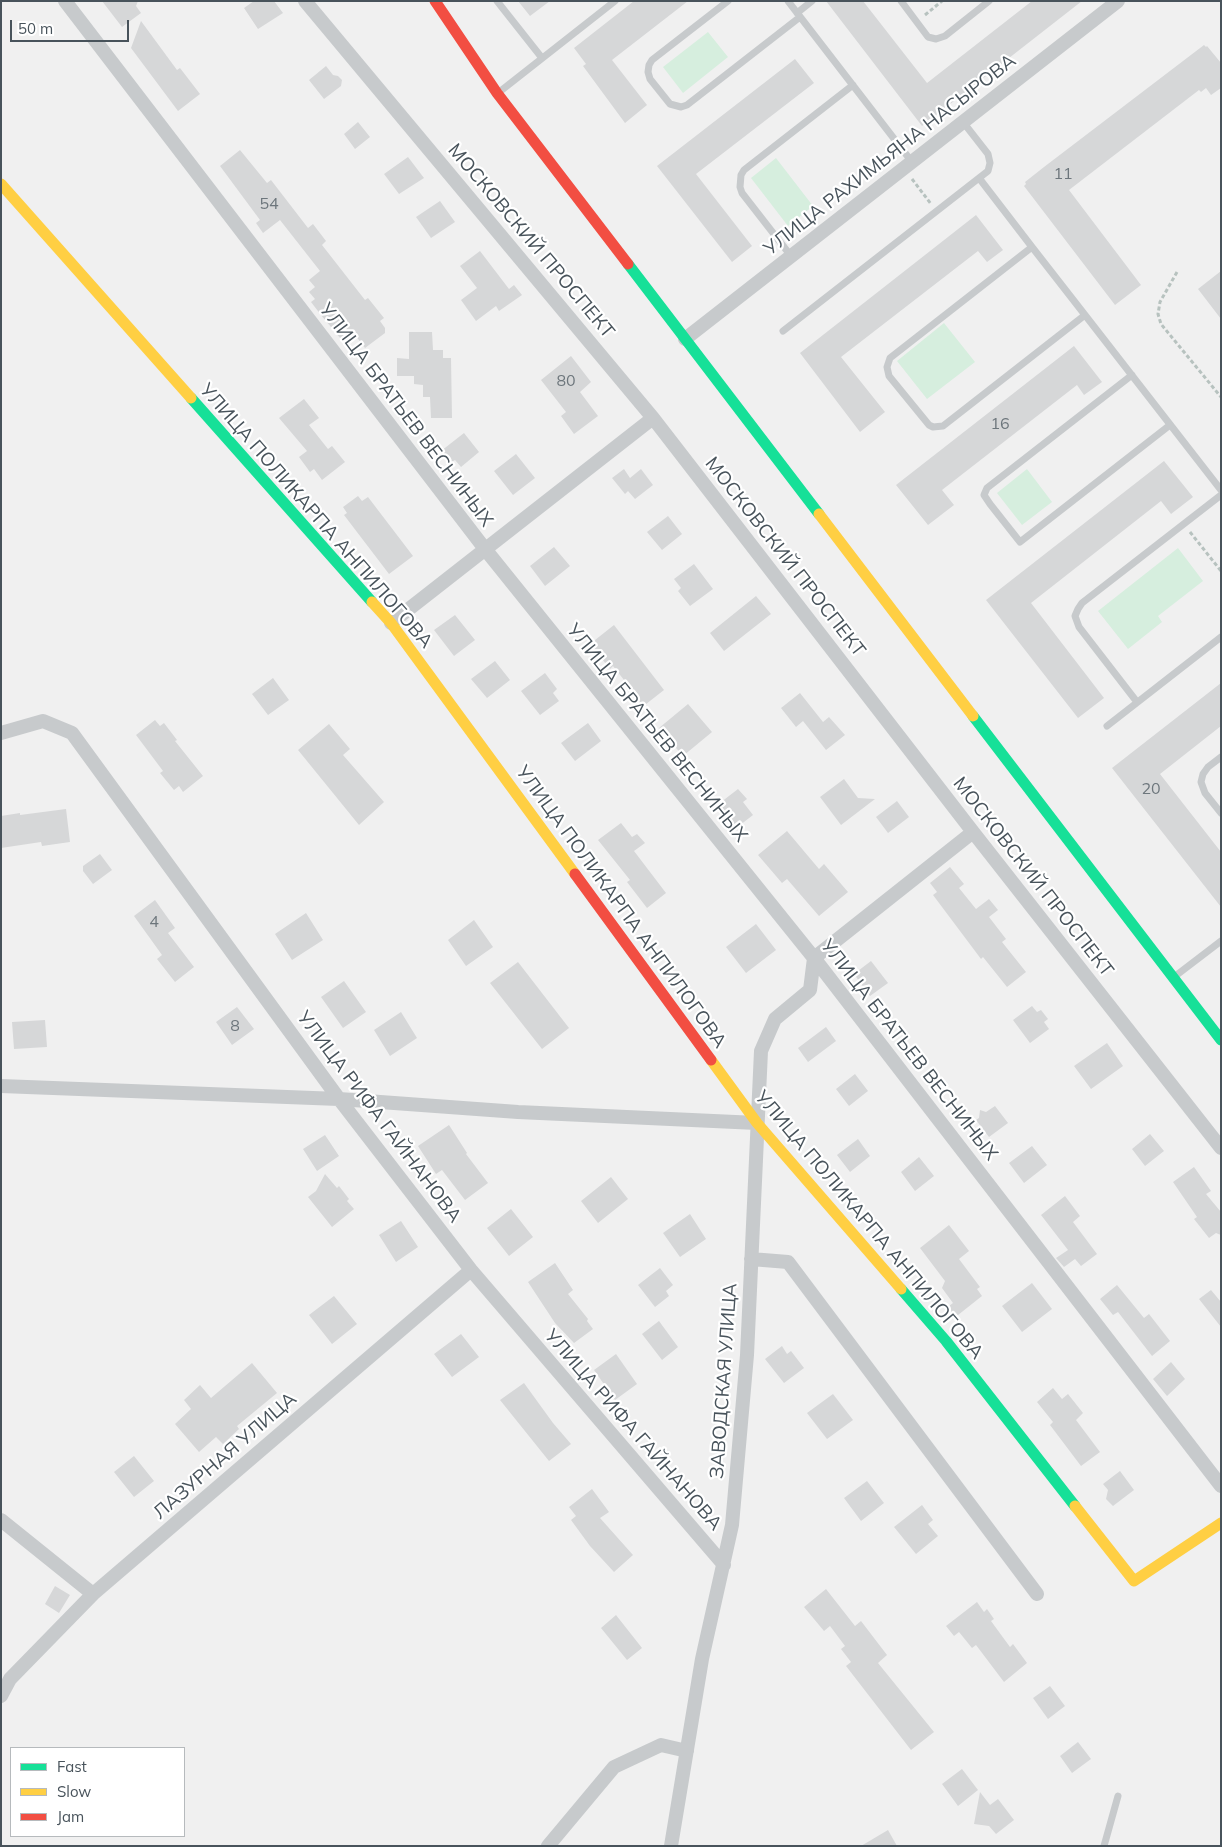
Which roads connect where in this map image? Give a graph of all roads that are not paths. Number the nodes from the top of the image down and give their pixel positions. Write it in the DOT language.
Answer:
graph roads {
  1 [pos="65,1"];
  2 [pos="305,1"];
  3 [pos="435,1"];
  4 [pos="497,1"];
  5 [pos="615,1"];
  6 [pos="728,1"];
  7 [pos="788,1"];
  8 [pos="812,1"];
  9 [pos="901,1"];
  10 [pos="989,1"];
  11 [pos="1118,1"];
  12 [pos="605,4"];
  13 [pos="799,15"];
  14 [pos="542,58"];
  15 [pos="853,85"];
  16 [pos="497,93"];
  17 [pos="963,122"];
  18 [pos="908,165"];
  19 [pos="979,178"];
  20 [pos="1,184"];
  21 [pos="1032,247"];
  22 [pos="791,256"];
  23 [pos="1085,315"];
  24 [pos="783,331"];
  25 [pos="685,339"];
  26 [pos="1132,375"];
  27 [pos="654,418"];
  28 [pos="1170,425"];
  29 [pos="1221,490"];
  30 [pos="1221,495"];
  31 [pos="485,549"];
  32 [pos="391,623"];
  33 [pos="1221,637"];
  34 [pos="1137,702"];
  35 [pos="1107,726"];
  36 [pos="1,734"];
  37 [pos="1221,757"];
  38 [pos="1221,813"];
  39 [pos="973,832"];
  40 [pos="1221,940"];
  41 [pos="814,958"];
  42 [pos="1172,978"];
  43 [pos="1221,1040"];
  44 [pos="1,1086"];
  45 [pos="339,1098"];
  46 [pos="757,1122"];
  47 [pos="1221,1148"];
  48 [pos="751,1258"];
  49 [pos="471,1270"];
  50 [pos="1221,1486"];
  51 [pos="1,1520"];
  52 [pos="1221,1523"];
  53 [pos="724,1565"];
  54 [pos="93,1594"];
  55 [pos="1037,1594"];
  56 [pos="1,1696"];
  57 [pos="687,1751"];
  58 [pos="1118,1796"];
  59 [pos="548,1846"];
  60 [pos="671,1846"];
  61 [pos="1104,1846"];
  1 -- 31 [label="street, УЛИЦА БРАТЬЕВ ВЕСНИНЫХ"];
  2 -- 27 [label="street, МОСКОВСКИЙ ПРОСПЕКТ"];
  3 -- 16 [label="street"];
  4 -- 14 [label="lane"];
  5 -- 12 [label="lane"];
  6 -- 13 [label="lane"];
  7 -- 13 [label="lane"];
  8 -- 13 [label="lane"];
  9 -- 10 [label="lane"];
  11 -- 17 [label="street, УЛИЦА РАХИМЬЯНА НАСЫРОВА"];
  12 -- 14 [label="lane"];
  13 -- 15 [label="lane"];
  14 -- 16 [label="lane"];
  15 -- 18 [label="lane"];
  15 -- 22 [label="lane"];
  16 -- 25 [label="street"];
  17 -- 18 [label="street, УЛИЦА РАХИМЬЯНА НАСЫРОВА"];
  17 -- 19 [label="lane"];
  18 -- 22 [label="street, УЛИЦА РАХИМЬЯНА НАСЫРОВА"];
  19 -- 21 [label="lane"];
  19 -- 24 [label="lane"];
  20 -- 32 [label="street, УЛИЦА ПОЛИКАРПА АНПИЛОГОВА"];
  21 -- 23 [label="lane"];
  21 -- 23 [label="lane"];
  22 -- 25 [label="street, УЛИЦА РАХИМЬЯНА НАСЫРОВА"];
  23 -- 26 [label="lane"];
  25 -- 42 [label="street"];
  26 -- 28 [label="lane"];
  26 -- 28 [label="lane"];
  27 -- 31 [label="street"];
  27 -- 39 [label="street, МОСКОВСКИЙ ПРОСПЕКТ"];
  28 -- 29 [label="lane"];
  30 -- 34 [label="lane"];
  31 -- 32 [label="street"];
  31 -- 41 [label="street, УЛИЦА БРАТЬЕВ ВЕСНИНЫХ"];
  32 -- 46 [label="street, УЛИЦА ПОЛИКАРПА АНПИЛОГОВА"];
  33 -- 34 [label="lane"];
  34 -- 35 [label="lane"];
  36 -- 45 [label="street, УЛИЦА РИФА ГАЙНАНОВА"];
  37 -- 38 [label="lane"];
  39 -- 41 [label="street"];
  39 -- 47 [label="street, МОСКОВСКИЙ ПРОСПЕКТ"];
  40 -- 42 [label="lane"];
  41 -- 46 [label="street, ЗАВОДСКАЯ УЛИЦА"];
  41 -- 50 [label="street, УЛИЦА БРАТЬЕВ ВЕСНИНЫХ"];
  42 -- 43 [label="street"];
  44 -- 45 [label="street"];
  45 -- 46 [label="street"];
  45 -- 49 [label="street, УЛИЦА РИФА ГАЙНАНОВА"];
  46 -- 48 [label="street, ЗАВОДСКАЯ УЛИЦА"];
  46 -- 52 [label="street, УЛИЦА ПОЛИКАРПА АНПИЛОГОВА"];
  48 -- 53 [label="street, ЗАВОДСКАЯ УЛИЦА"];
  48 -- 55 [label="street"];
  49 -- 53 [label="street, УЛИЦА РИФА ГАЙНАНОВА"];
  49 -- 54 [label="street, ЛАЗУРНАЯ УЛИЦА"];
  51 -- 54 [label="street"];
  53 -- 57 [label="street, ЗАВОДСКАЯ УЛИЦА"];
  54 -- 56 [label="street, ЛАЗУРНАЯ УЛИЦА"];
  57 -- 59 [label="street"];
  57 -- 60 [label="street, ЗАВОДСКАЯ УЛИЦА"];
  58 -- 61 [label="lane"];
}
